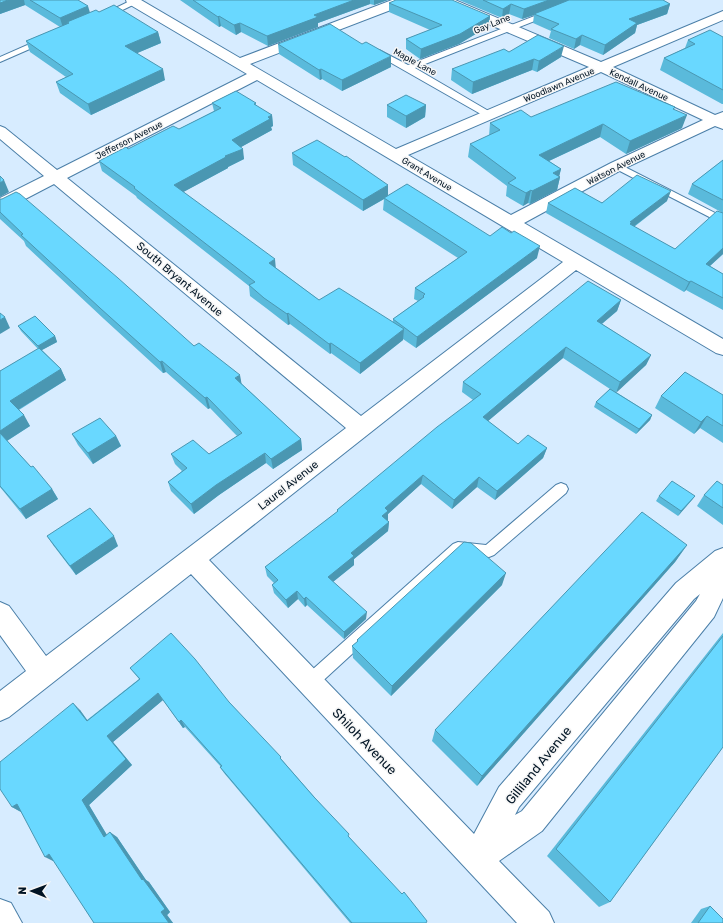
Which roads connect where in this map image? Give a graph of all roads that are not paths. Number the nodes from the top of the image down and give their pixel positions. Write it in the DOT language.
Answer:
graph roads {
  1 [pos="404,0"];
  2 [pos="444,0"];
  3 [pos="584,0"];
  4 [pos="133,1"];
  5 [pos="723,15"];
  6 [pos="99,17"];
  7 [pos="330,29"];
  8 [pos="508,29"];
  9 [pos="343,35"];
  10 [pos="50,38"];
  11 [pos="369,49"];
  12 [pos="0,60"];
  13 [pos="239,63"];
  14 [pos="601,67"];
  15 [pos="408,68"];
  16 [pos="258,74"];
  17 [pos="489,115"];
  18 [pos="720,120"];
  19 [pos="0,131"];
  20 [pos="395,155"];
  21 [pos="617,166"];
  22 [pos="56,177"];
  23 [pos="0,205"];
  24 [pos="723,221"];
  25 [pos="510,223"];
  26 [pos="576,261"];
  27 [pos="723,348"];
  28 [pos="361,428"];
  29 [pos="561,489"];
  30 [pos="192,559"];
  31 [pos="723,559"];
  32 [pos="723,573"];
  33 [pos="0,614"];
  34 [pos="43,673"];
  35 [pos="309,683"];
  36 [pos="0,708"];
  37 [pos="477,859"];
  38 [pos="0,914"];
  39 [pos="6,923"];
  40 [pos="538,923"];
  1 -- 7 [label="street"];
  2 -- 8 [label="street, Kendall Avenue"];
  3 -- 8 [label="lane, Gay Lane"];
  4 -- 6 [label="lane"];
  4 -- 13 [label="street, Grant Avenue"];
  5 -- 14 [label="street, Woodlawn Avenue"];
  7 -- 9 [label="lane"];
  7 -- 13 [label="street"];
  8 -- 14 [label="street, Kendall Avenue"];
  8 -- 15 [label="lane, Gay Lane"];
  10 -- 12 [label="lane"];
  11 -- 15 [label="lane, Maple Lane"];
  13 -- 16 [label="street, Grant Avenue"];
  14 -- 17 [label="street, Woodlawn Avenue"];
  14 -- 18 [label="street, Kendall Avenue"];
  15 -- 17 [label="lane, Maple Lane"];
  16 -- 20 [label="street, Grant Avenue"];
  16 -- 22 [label="street, Jefferson Avenue"];
  17 -- 20 [label="street, Woodlawn Avenue"];
  18 -- 21 [label="street, Watson Avenue"];
  19 -- 22 [label="street, South Bryant Avenue"];
  20 -- 25 [label="street, Grant Avenue"];
  21 -- 24 [label="lane"];
  21 -- 25 [label="street, Watson Avenue"];
  22 -- 23 [label="street, Jefferson Avenue"];
  22 -- 28 [label="street, South Bryant Avenue"];
  25 -- 26 [label="street, Grant Avenue"];
  26 -- 27 [label="street, Grant Avenue"];
  26 -- 28 [label="street, Laurel Avenue"];
  28 -- 30 [label="street, Laurel Avenue"];
  29 -- 35 [label="lane"];
  30 -- 34 [label="street, Laurel Avenue"];
  30 -- 35 [label="street, Shiloh Avenue"];
  31 -- 37 [label="street, Gilliland Avenue"];
  32 -- 37 [label="street"];
  33 -- 34 [label="street"];
  34 -- 36 [label="street, Laurel Avenue"];
  35 -- 37 [label="street, Shiloh Avenue"];
  37 -- 40 [label="street, Shiloh Avenue"];
  38 -- 39 [label="street"];
}
